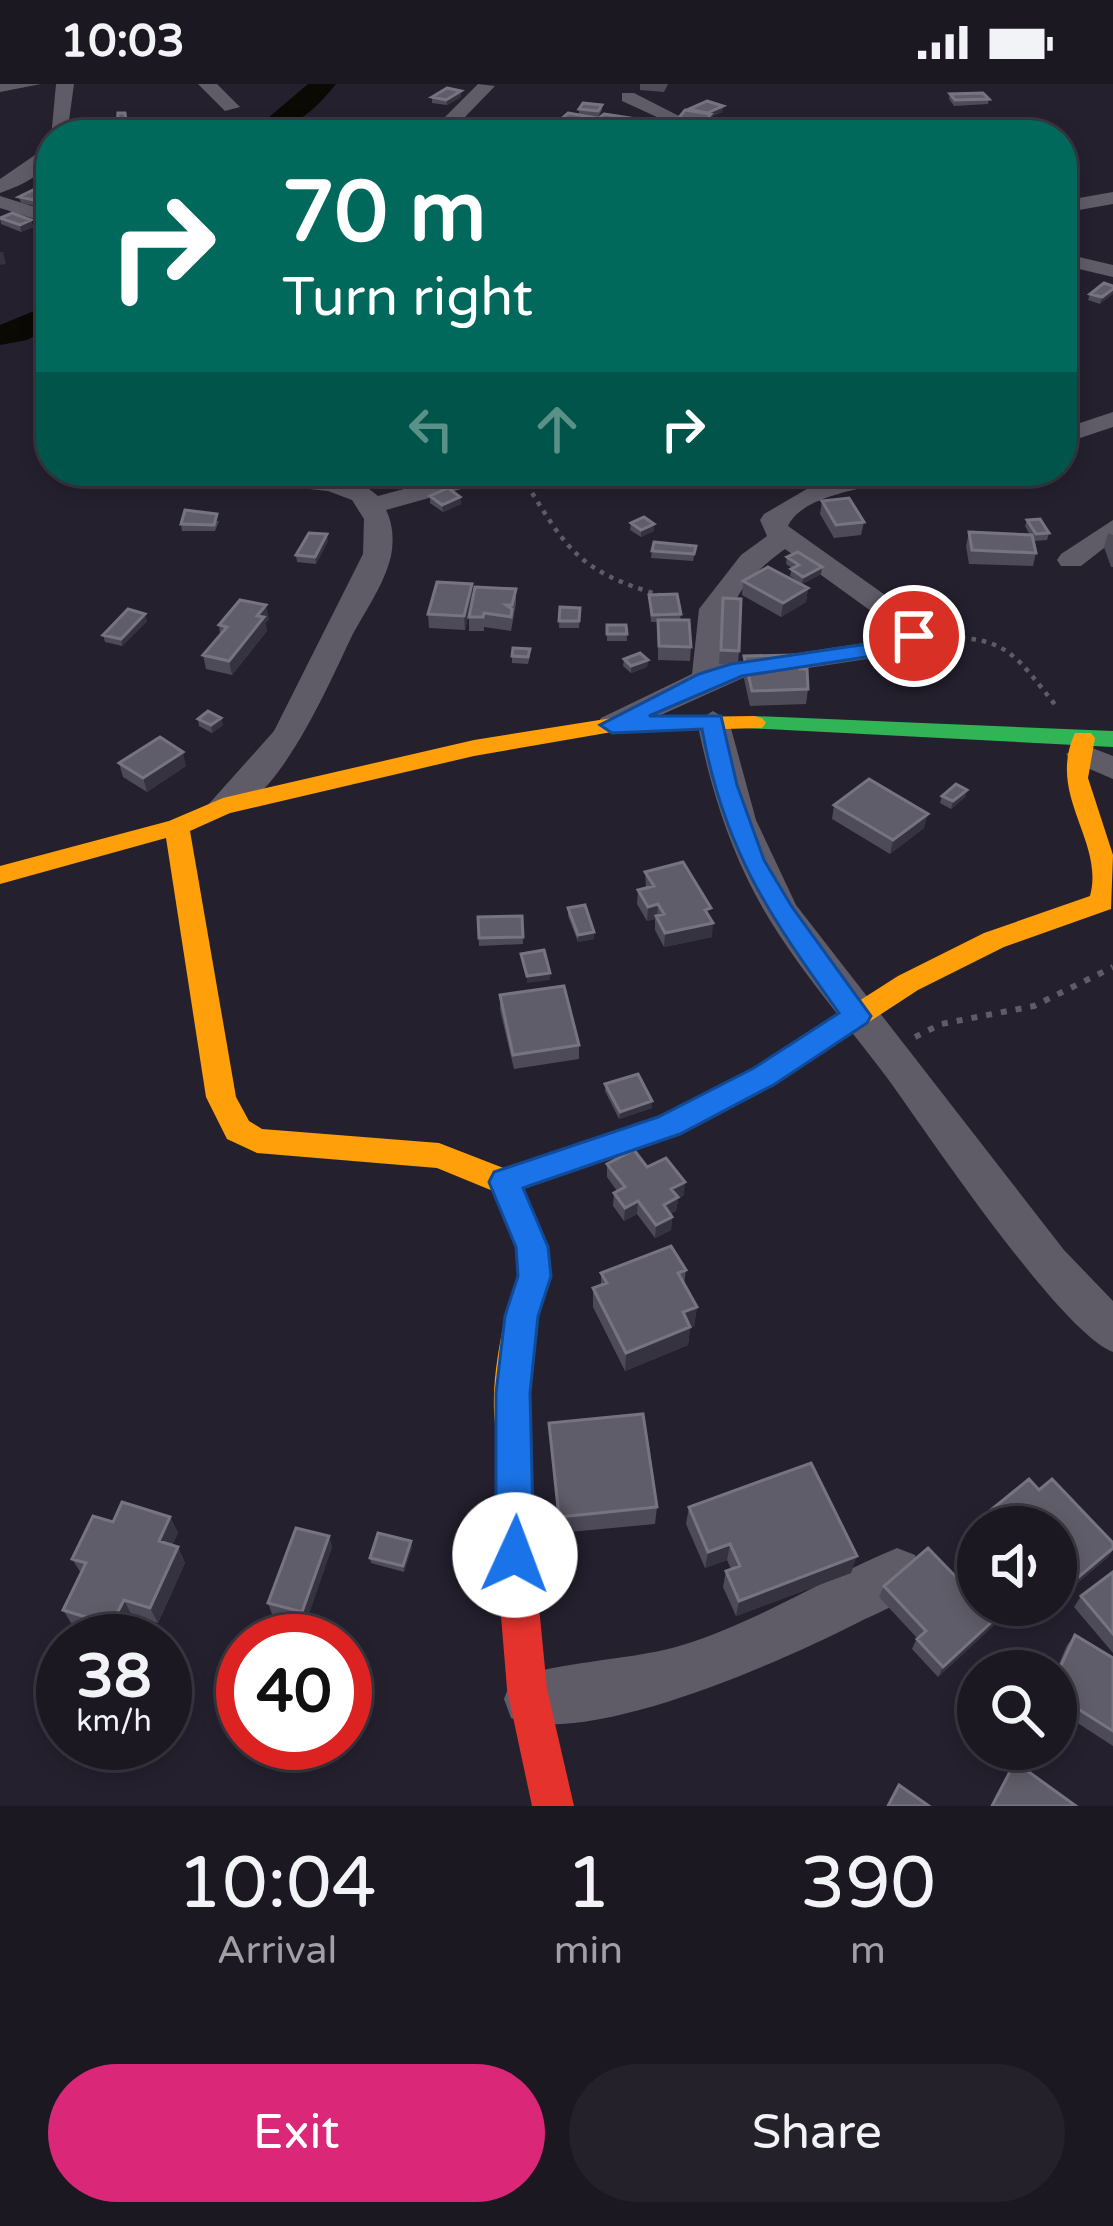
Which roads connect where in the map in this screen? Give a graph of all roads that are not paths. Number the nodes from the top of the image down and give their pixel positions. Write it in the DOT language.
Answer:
graph roads {
  1 [pos="32,84"];
  2 [pos="65,84"];
  3 [pos="207,84"];
  4 [pos="486,86"];
  5 [pos="0,87"];
  6 [pos="628,97"];
  7 [pos="231,107"];
  8 [pos="60,120"];
  9 [pos="452,120"];
  10 [pos="666,120"];
  11 [pos="36,166"];
  12 [pos="0,187"];
  13 [pos="0,202"];
  14 [pos="1113,202"];
  15 [pos="1077,206"];
  16 [pos="36,213"];
  17 [pos="1077,263"];
  18 [pos="1113,271"];
  19 [pos="1113,419"];
  20 [pos="1077,432"];
  21 [pos="328,486"];
  22 [pos="444,486"];
  23 [pos="849,486"];
  24 [pos="371,506"];
  25 [pos="1113,528"];
  26 [pos="786,535"];
  27 [pos="1071,560"];
  28 [pos="707,679"];
  29 [pos="713,722"];
  30 [pos="612,725"];
  31 [pos="1113,740"];
  32 [pos="1083,746"];
  33 [pos="1113,769"];
  34 [pos="223,806"];
  35 [pos="177,827"];
  36 [pos="0,875"];
  37 [pos="857,1016"];
  38 [pos="505,1182"];
  39 [pos="1113,1332"];
  40 [pos="897,1574"];
  41 [pos="530,1700"];
  42 [pos="554,1806"];
  1 -- 5 [label="street"];
  2 -- 8 [label="street"];
  3 -- 7 [label="street"];
  4 -- 9 [label="street"];
  6 -- 10 [label="street"];
  11 -- 12 [label="street"];
  13 -- 16 [label="street"];
  14 -- 15 [label="street"];
  17 -- 18 [label="street"];
  19 -- 20 [label="street"];
  21 -- 24 [label="street"];
  22 -- 24 [label="street"];
  23 -- 26 [label="street"];
  24 -- 34 [label="street"];
  25 -- 27 [label="street"];
  26 -- 28 [label="street"];
  26 -- 28 [label="street"];
  28 -- 30 [label="street"];
  29 -- 30 [label="street"];
  29 -- 32 [label="street"];
  29 -- 37 [label="street"];
  30 -- 34 [label="street"];
  31 -- 32 [label="street"];
  32 -- 33 [label="street"];
  32 -- 37 [label="street"];
  34 -- 35 [label="street"];
  35 -- 36 [label="street"];
  35 -- 38 [label="street"];
  37 -- 38 [label="street"];
  37 -- 39 [label="street"];
  38 -- 41 [label="street"];
  40 -- 41 [label="street"];
  41 -- 42 [label="street"];
}
